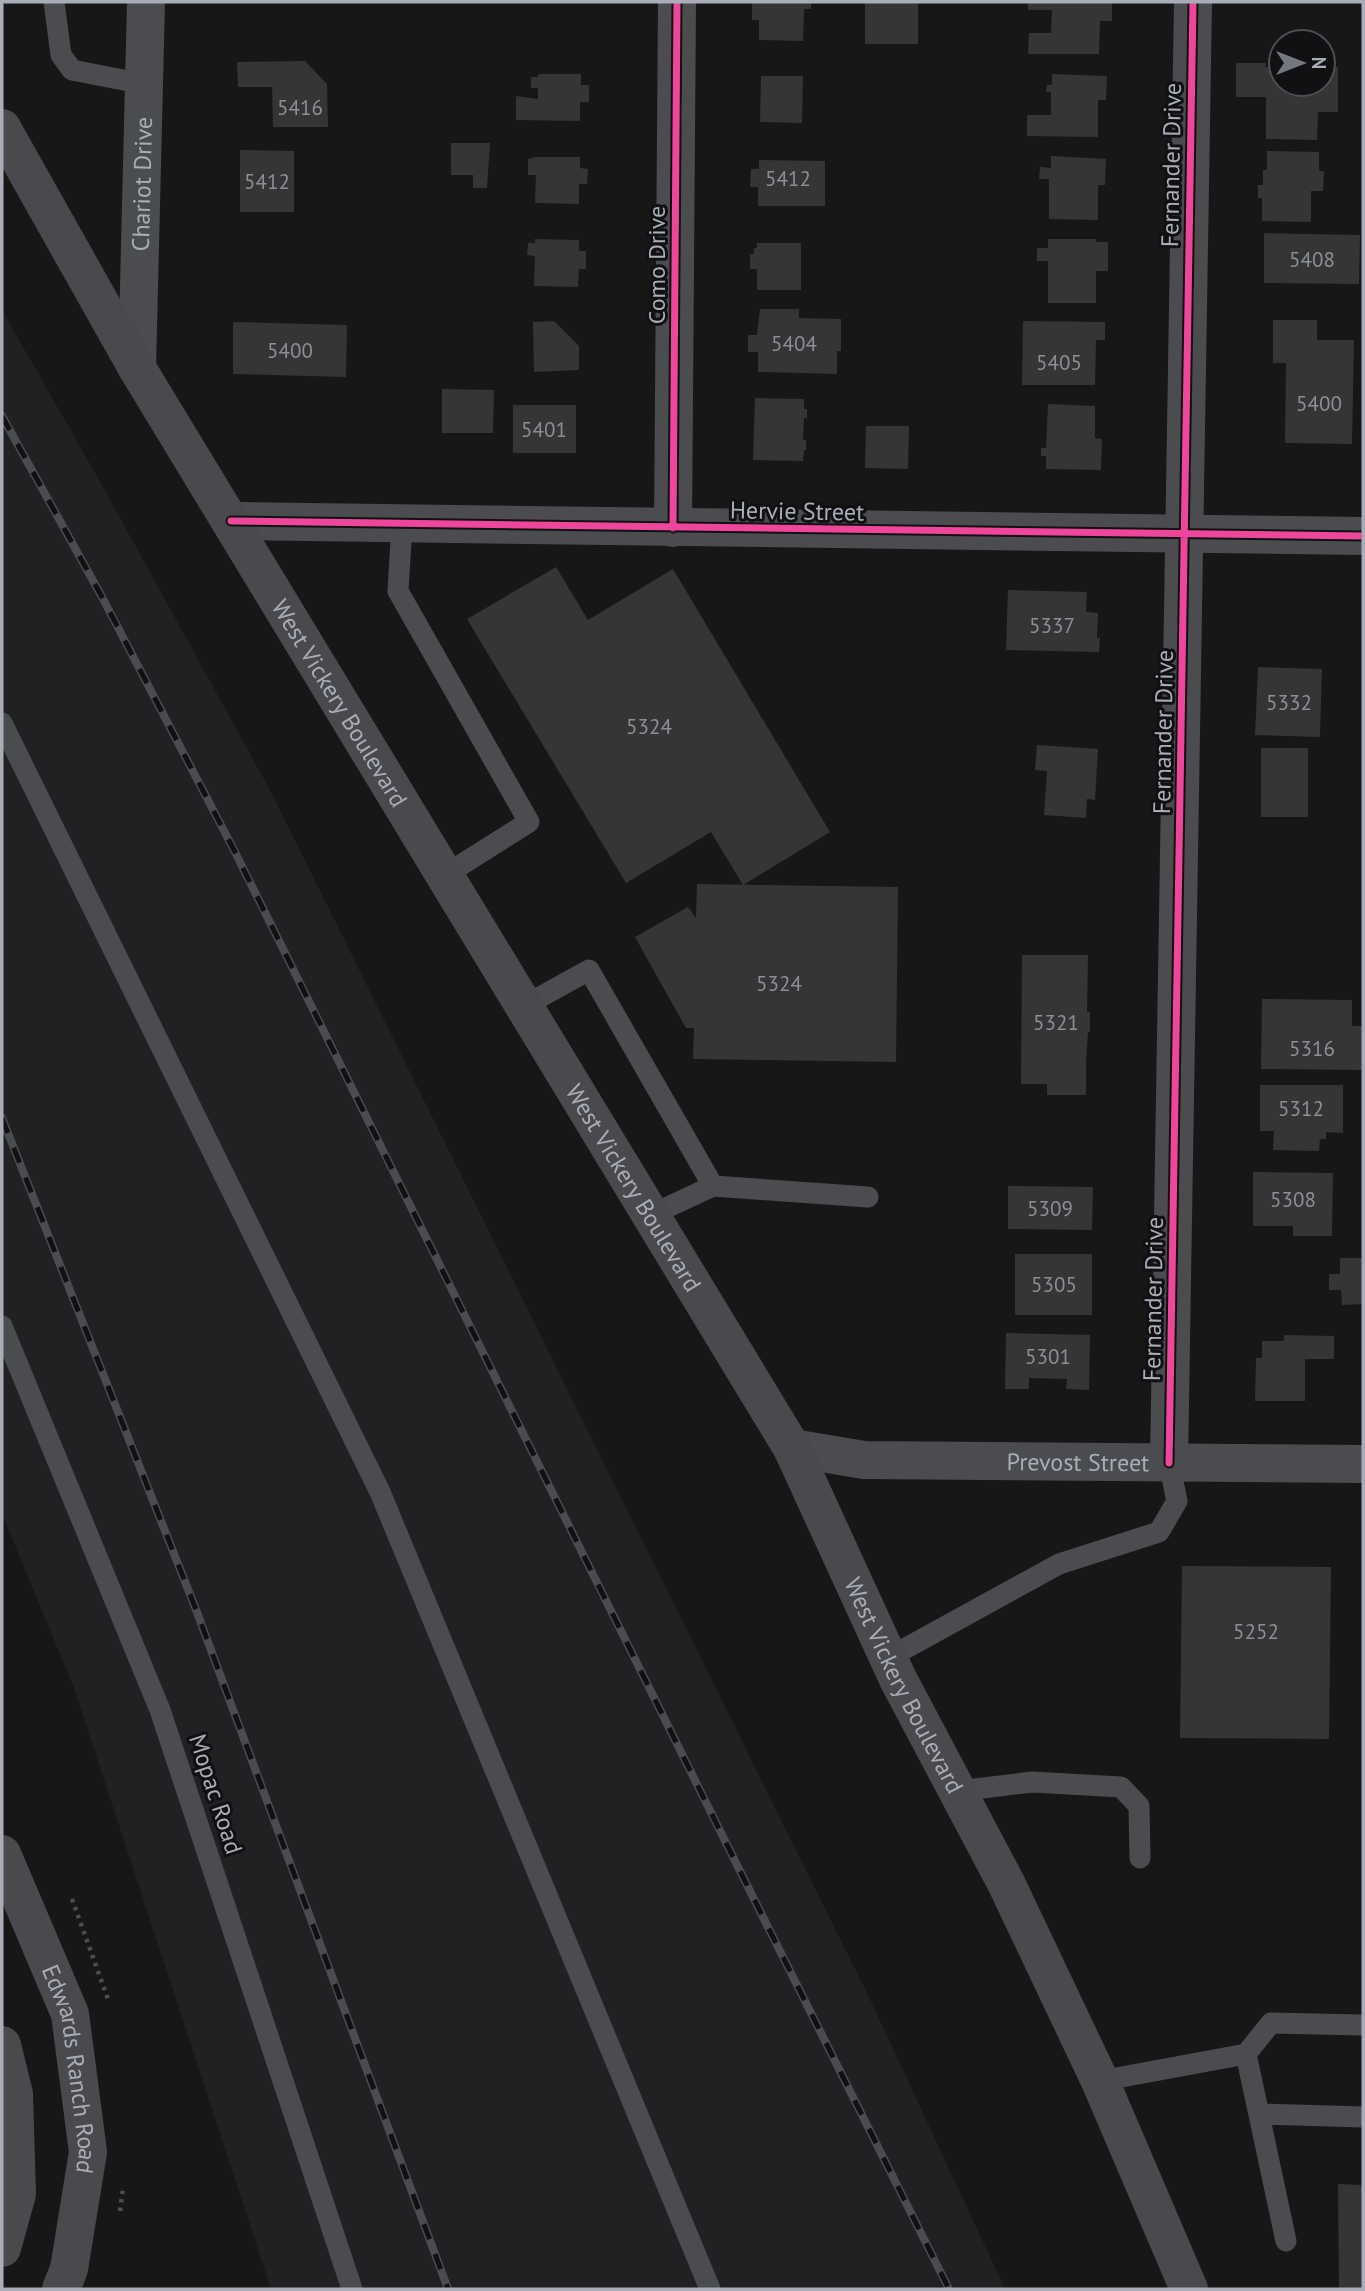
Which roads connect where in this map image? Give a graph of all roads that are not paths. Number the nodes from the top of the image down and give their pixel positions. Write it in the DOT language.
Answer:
graph roads {
  1 [pos="54,2"];
  2 [pos="146,2"];
  3 [pos="677,2"];
  4 [pos="1193,2"];
  5 [pos="144,84"];
  6 [pos="2,128"];
  7 [pos="137,368"];
  8 [pos="231,521"];
  9 [pos="402,524"];
  10 [pos="673,528"];
  11 [pos="1185,534"];
  12 [pos="1363,536"];
  13 [pos="2,723"];
  14 [pos="445,875"];
  15 [pos="524,1006"];
  16 [pos="713,1186"];
  17 [pos="868,1197"];
  18 [pos="651,1215"];
  19 [pos="2,1326"];
  20 [pos="792,1448"];
  21 [pos="1170,1463"];
  22 [pos="1363,1464"];
  23 [pos="888,1658"];
  24 [pos="958,1791"];
  25 [pos="2,1854"];
  26 [pos="1140,1858"];
  27 [pos="1363,2025"];
  28 [pos="2,2045"];
  29 [pos="1246,2054"];
  30 [pos="1100,2081"];
  31 [pos="1259,2114"];
  32 [pos="1363,2117"];
  33 [pos="9,2145"];
  34 [pos="1286,2241"];
  35 [pos="2,2248"];
  36 [pos="61,2289"];
  37 [pos="352,2289"];
  38 [pos="710,2289"];
  39 [pos="1189,2289"];
  1 -- 5 [label="lane"];
  2 -- 5 [label="street, Chariot Drive"];
  3 -- 10 [label="street, Como Drive"];
  4 -- 11 [label="street, Fernander Drive"];
  5 -- 7 [label="street, Chariot Drive"];
  6 -- 7 [label="main road, West Vickery Boulevard"];
  7 -- 8 [label="main road, West Vickery Boulevard"];
  8 -- 9 [label="street, Hervie Street"];
  8 -- 14 [label="main road, West Vickery Boulevard"];
  9 -- 10 [label="street, Hervie Street"];
  9 -- 14 [label="lane"];
  10 -- 11 [label="street, Hervie Street"];
  11 -- 12 [label="street, Hervie Street"];
  11 -- 21 [label="street, Fernander Drive"];
  13 -- 38 [label="lane"];
  14 -- 15 [label="main road, West Vickery Boulevard"];
  15 -- 16 [label="lane"];
  15 -- 18 [label="main road, West Vickery Boulevard"];
  16 -- 17 [label="lane"];
  16 -- 18 [label="lane"];
  18 -- 20 [label="main road, West Vickery Boulevard"];
  19 -- 37 [label="lane, Mopac Road"];
  20 -- 21 [label="street, Prevost Street"];
  20 -- 23 [label="main road, West Vickery Boulevard"];
  21 -- 22 [label="street, Prevost Street"];
  21 -- 23 [label="lane"];
  23 -- 24 [label="main road, West Vickery Boulevard"];
  24 -- 26 [label="lane"];
  24 -- 30 [label="main road, West Vickery Boulevard"];
  25 -- 36 [label="main road, Edwards Ranch Road"];
  27 -- 29 [label="lane"];
  28 -- 33 [label="main road"];
  29 -- 30 [label="lane"];
  29 -- 31 [label="lane"];
  30 -- 39 [label="main road, West Vickery Boulevard"];
  31 -- 32 [label="lane"];
  31 -- 34 [label="lane"];
  33 -- 35 [label="main road"];
}
